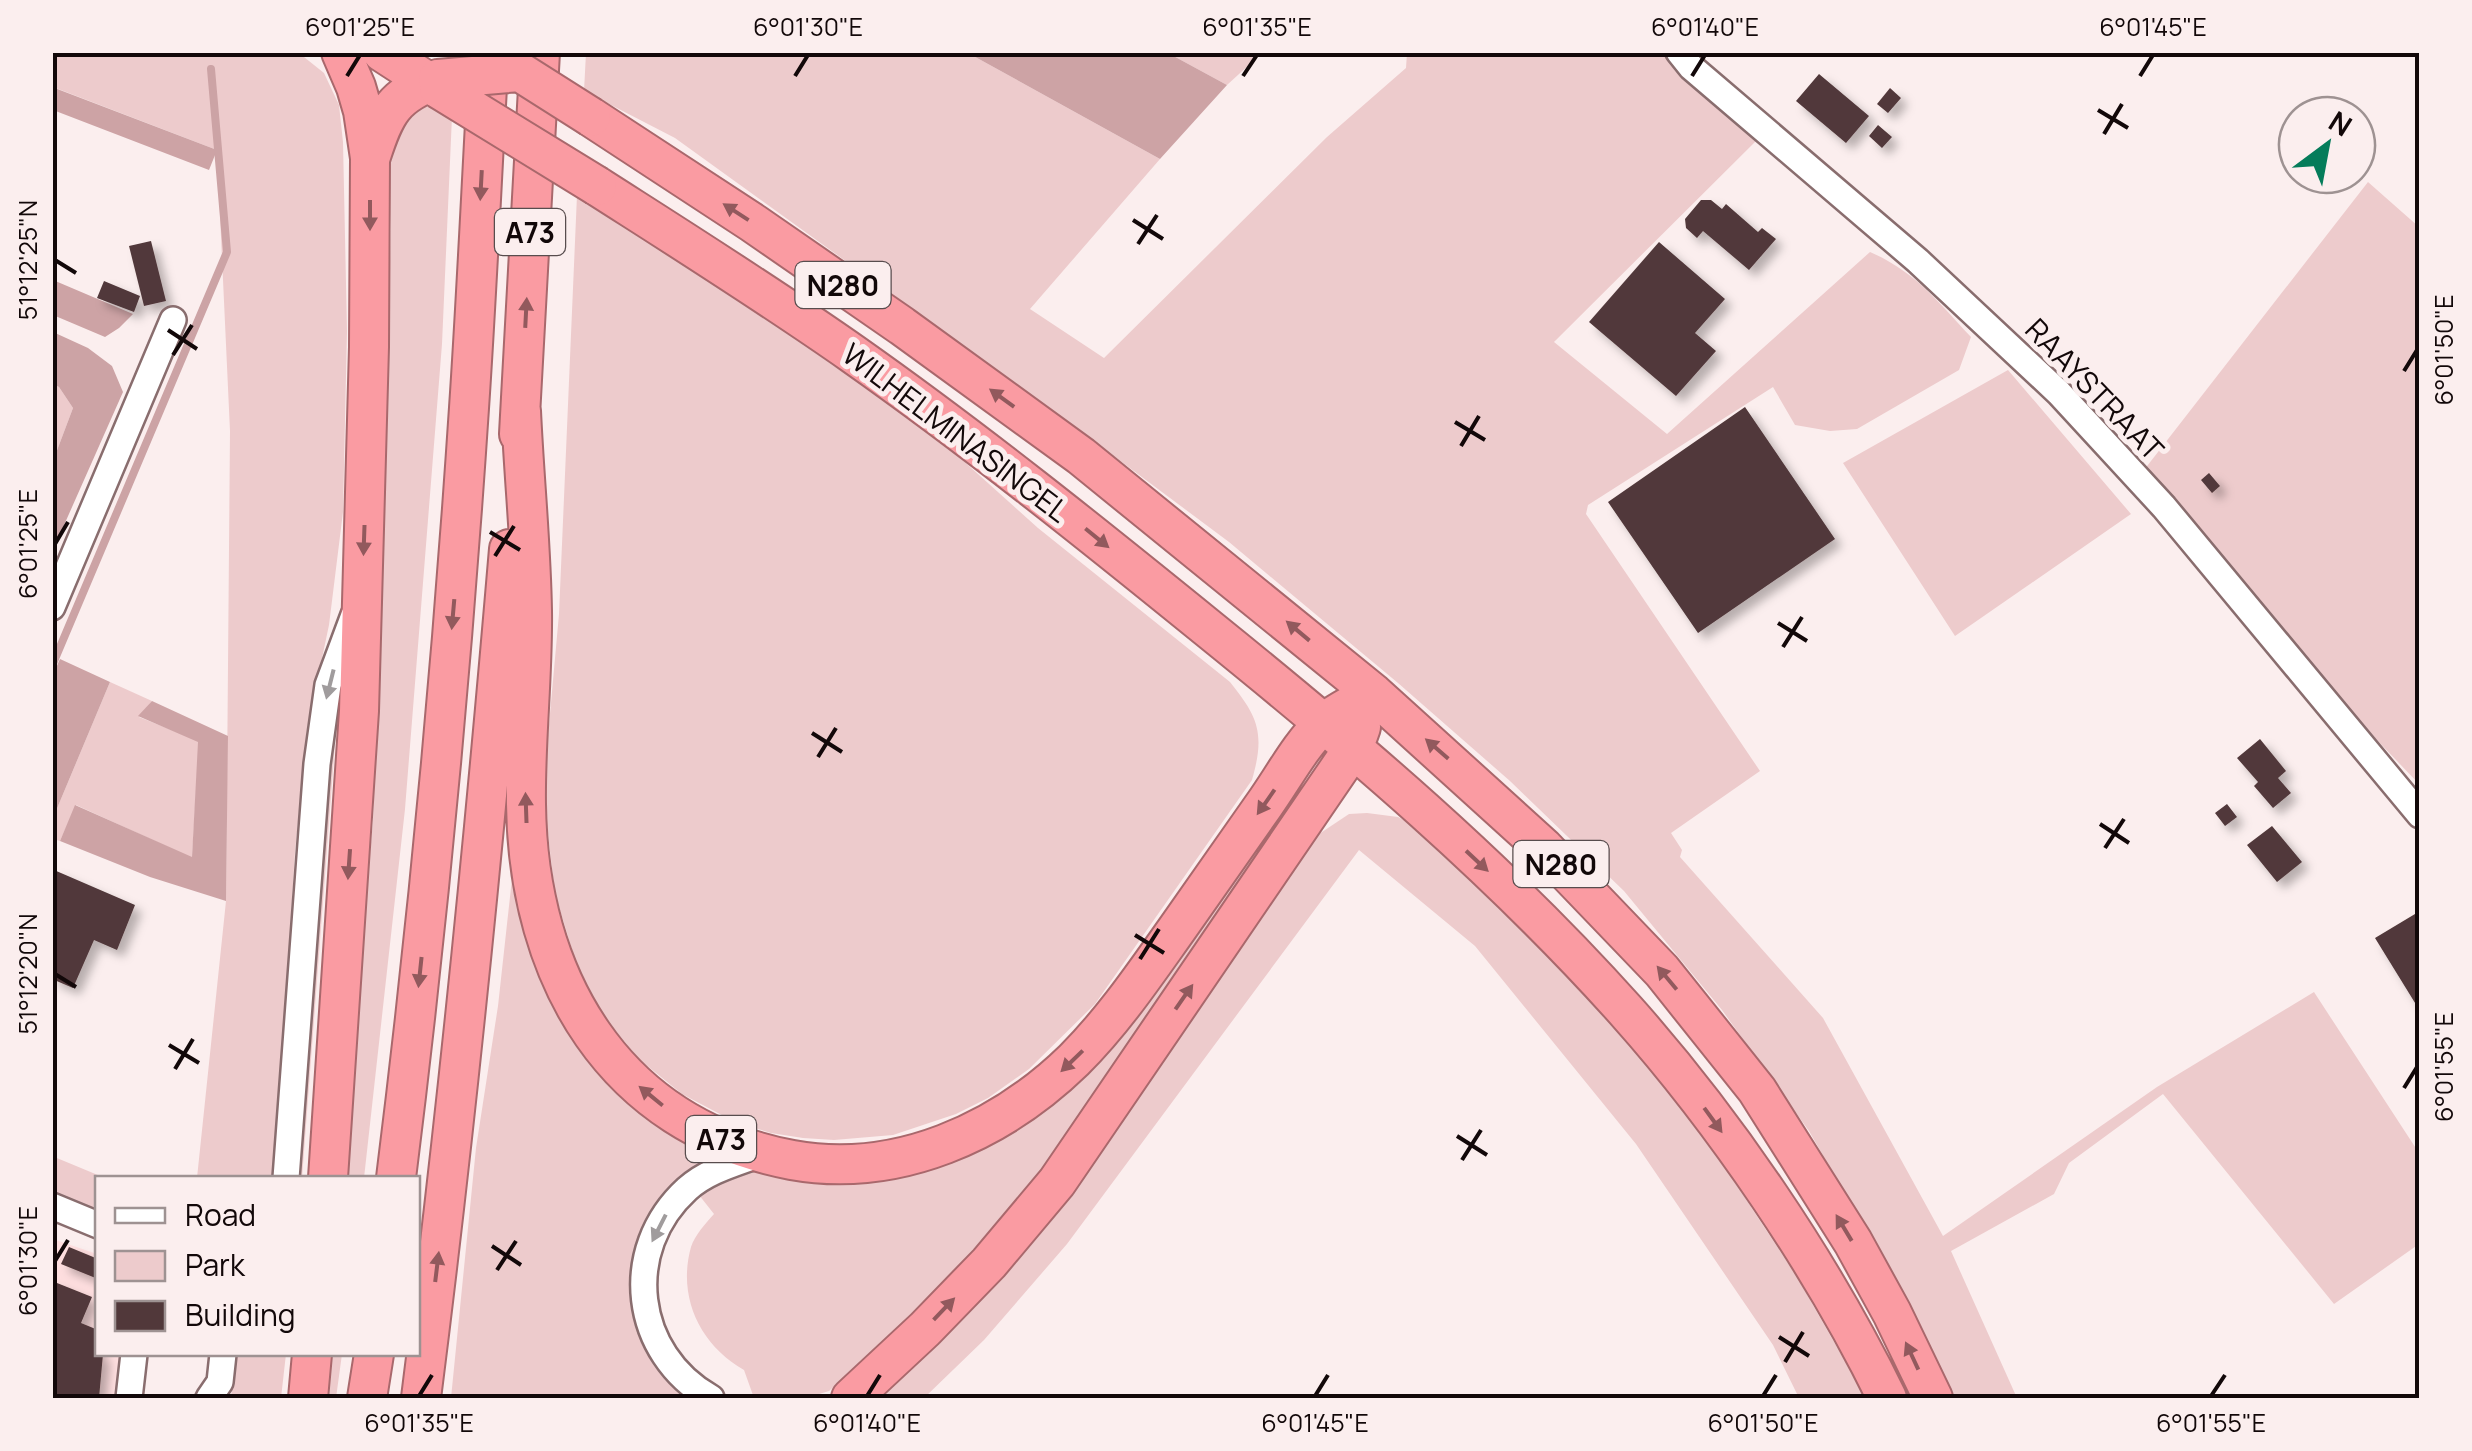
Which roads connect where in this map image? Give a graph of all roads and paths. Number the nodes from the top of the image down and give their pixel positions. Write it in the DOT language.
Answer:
graph roads {
  1 [pos="340,52"];
  2 [pos="382,52"];
  3 [pos="1680,52"];
  4 [pos="516,59"];
  5 [pos="435,84"];
  6 [pos="370,158"];
  7 [pos="173,320"];
  8 [pos="521,410"];
  9 [pos="62,548"];
  10 [pos="362,592"];
  11 [pos="52,607"];
  12 [pos="1373,693"];
  13 [pos="1324,723"];
  14 [pos="1354,747"];
  15 [pos="2420,814"];
  16 [pos="762,1153"];
  17 [pos="286,1176"];
  18 [pos="328,1176"];
  19 [pos="396,1176"];
  20 [pos="52,1206"];
  21 [pos="95,1223"];
  22 [pos="134,1356"];
  23 [pos="223,1356"];
  24 [pos="312,1356"];
  25 [pos="374,1356"];
  26 [pos="129,1398"];
  27 [pos="209,1398"];
  28 [pos="308,1398"];
  29 [pos="368,1398"];
  30 [pos="421,1398"];
  31 [pos="710,1398"];
  32 [pos="851,1398"];
  33 [pos="1886,1398"];
  34 [pos="1932,1398"];
  1 -- 6 [label="highway"];
  2 -- 5 [label="highway, WILHELMINASINGEL / N280"];
  3 -- 15 [label="street, RAAYSTRAAT"];
  4 -- 5 [label="highway, bridge"];
  8 -- 4 [label="highway, A73, one-way"];
  12 -- 4 [label="highway, WILHELMINASINGEL / N280, one-way, bridge"];
  4 -- 19 [label="highway, A73, one-way"];
  5 -- 6 [label="highway"];
  5 -- 13 [label="highway, WILHELMINASINGEL / N280, one-way, bridge"];
  6 -- 10 [label="highway, one-way"];
  7 -- 9 [label="street"];
  16 -- 8 [label="highway, A73, one-way"];
  30 -- 8 [label="highway, A73, one-way"];
  9 -- 11 [label="street"];
  10 -- 17 [label="street, one-way"];
  10 -- 18 [label="highway, one-way"];
  12 -- 13 [label="highway, A73"];
  12 -- 14 [label="highway"];
  34 -- 12 [label="highway, N280, one-way"];
  13 -- 14 [label="highway, WILHELMINASINGEL / N280"];
  13 -- 16 [label="highway, A73, one-way"];
  32 -- 14 [label="highway, one-way"];
  14 -- 33 [label="highway, N280, one-way"];
  16 -- 31 [label="street, one-way"];
  20 -- 21 [label="street"];
  22 -- 26 [label="street"];
  23 -- 27 [label="street"];
  24 -- 28 [label="highway"];
  25 -- 29 [label="highway"];
}
